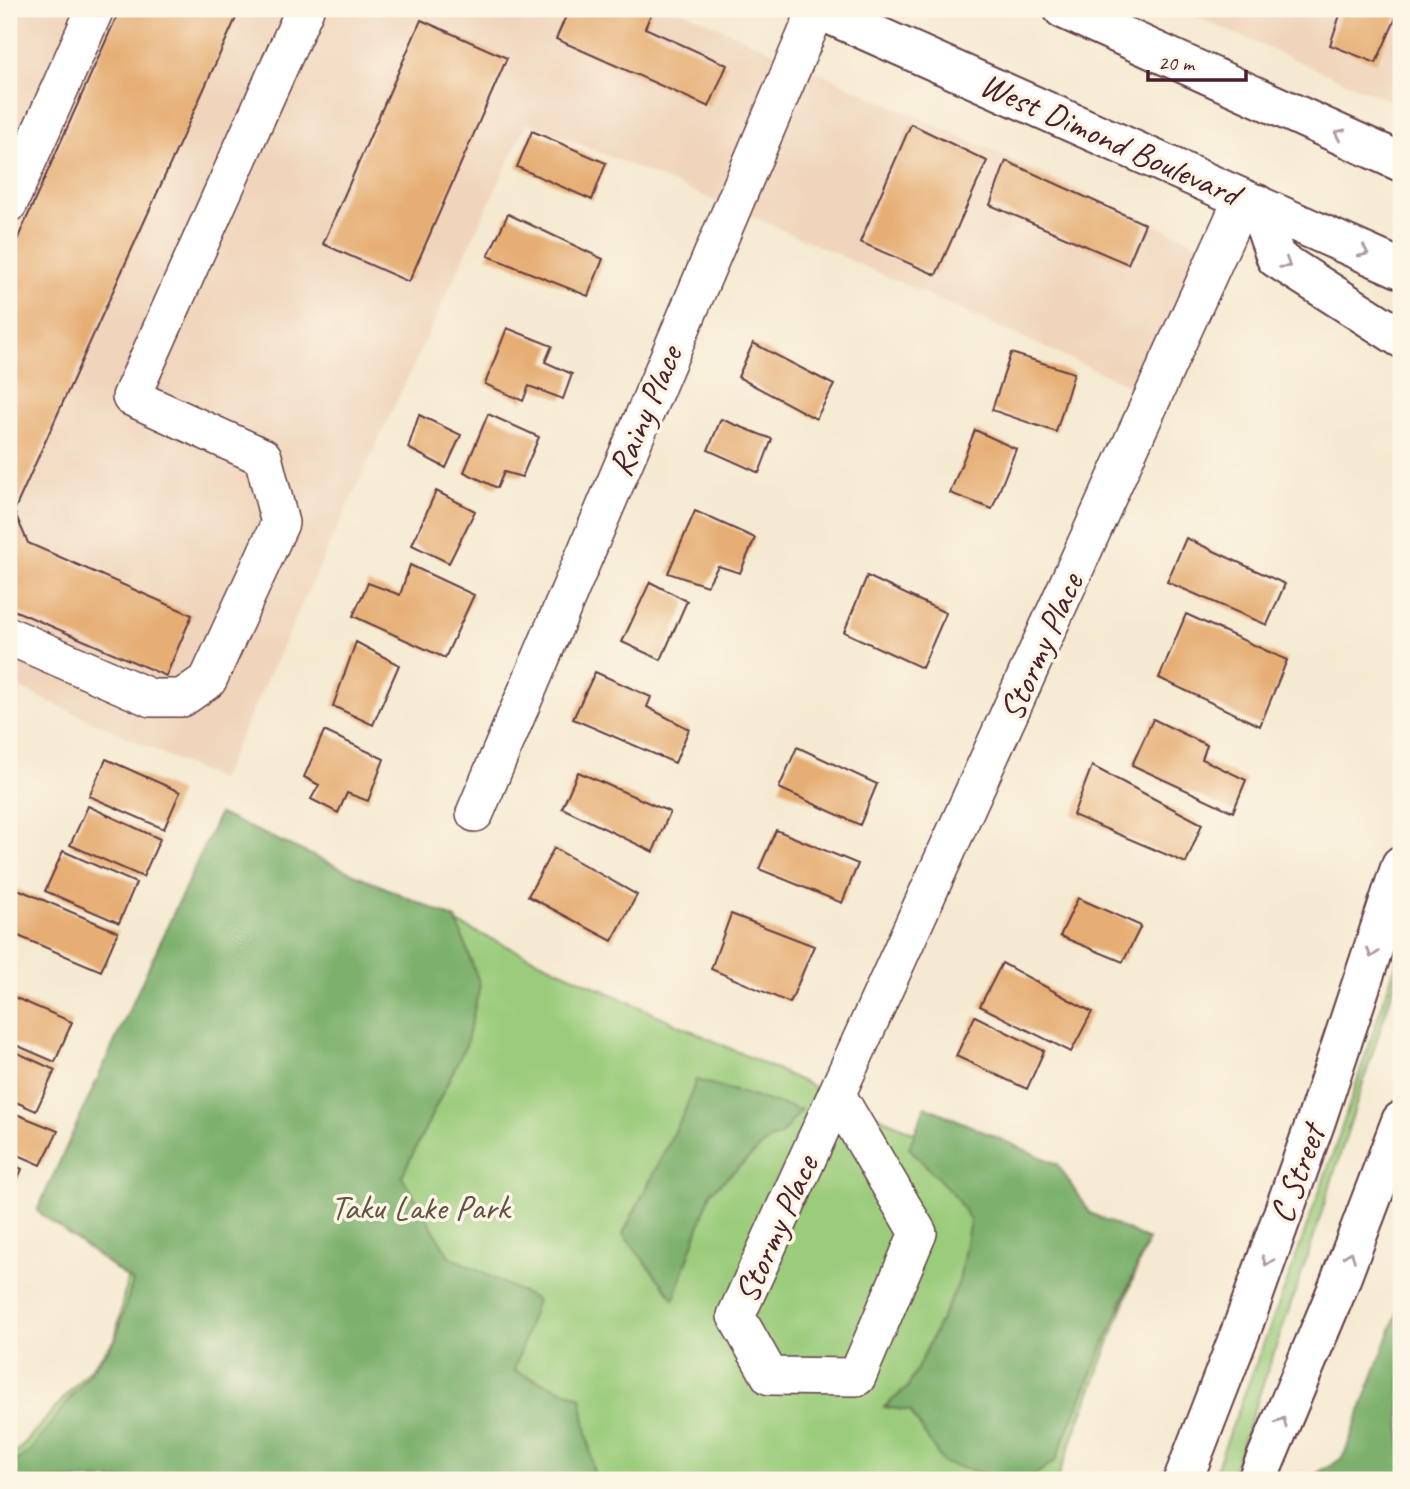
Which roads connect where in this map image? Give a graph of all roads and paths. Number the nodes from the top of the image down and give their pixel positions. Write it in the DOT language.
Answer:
graph roads {
  1 [pos="94,9"];
  2 [pos="305,9"];
  3 [pos="817,9"];
  4 [pos="1063,9"];
  5 [pos="1401,162"];
  6 [pos="1250,201"];
  7 [pos="9,204"];
  8 [pos="1401,269"];
  9 [pos="1401,338"];
  10 [pos="9,636"];
  11 [pos="475,813"];
  12 [pos="1401,864"];
  13 [pos="837,1095"];
  14 [pos="1401,1121"];
  15 [pos="1183,1480"];
  16 [pos="1257,1480"];
  1 -- 7 [label="street"];
  2 -- 10 [label="street"];
  3 -- 6 [label="main road, West Dimond Boulevard"];
  3 -- 11 [label="street, Rainy Place"];
  5 -- 4 [label="main road, one-way"];
  6 -- 8 [label="main road, West Dimond Boulevard, one-way"];
  6 -- 9 [label="main road, one-way"];
  6 -- 13 [label="street, Stormy Place"];
  12 -- 15 [label="main road, C Street, one-way"];
  13 -- 13 [label="street, Stormy Place"];
  16 -- 14 [label="main road, one-way"];
}
